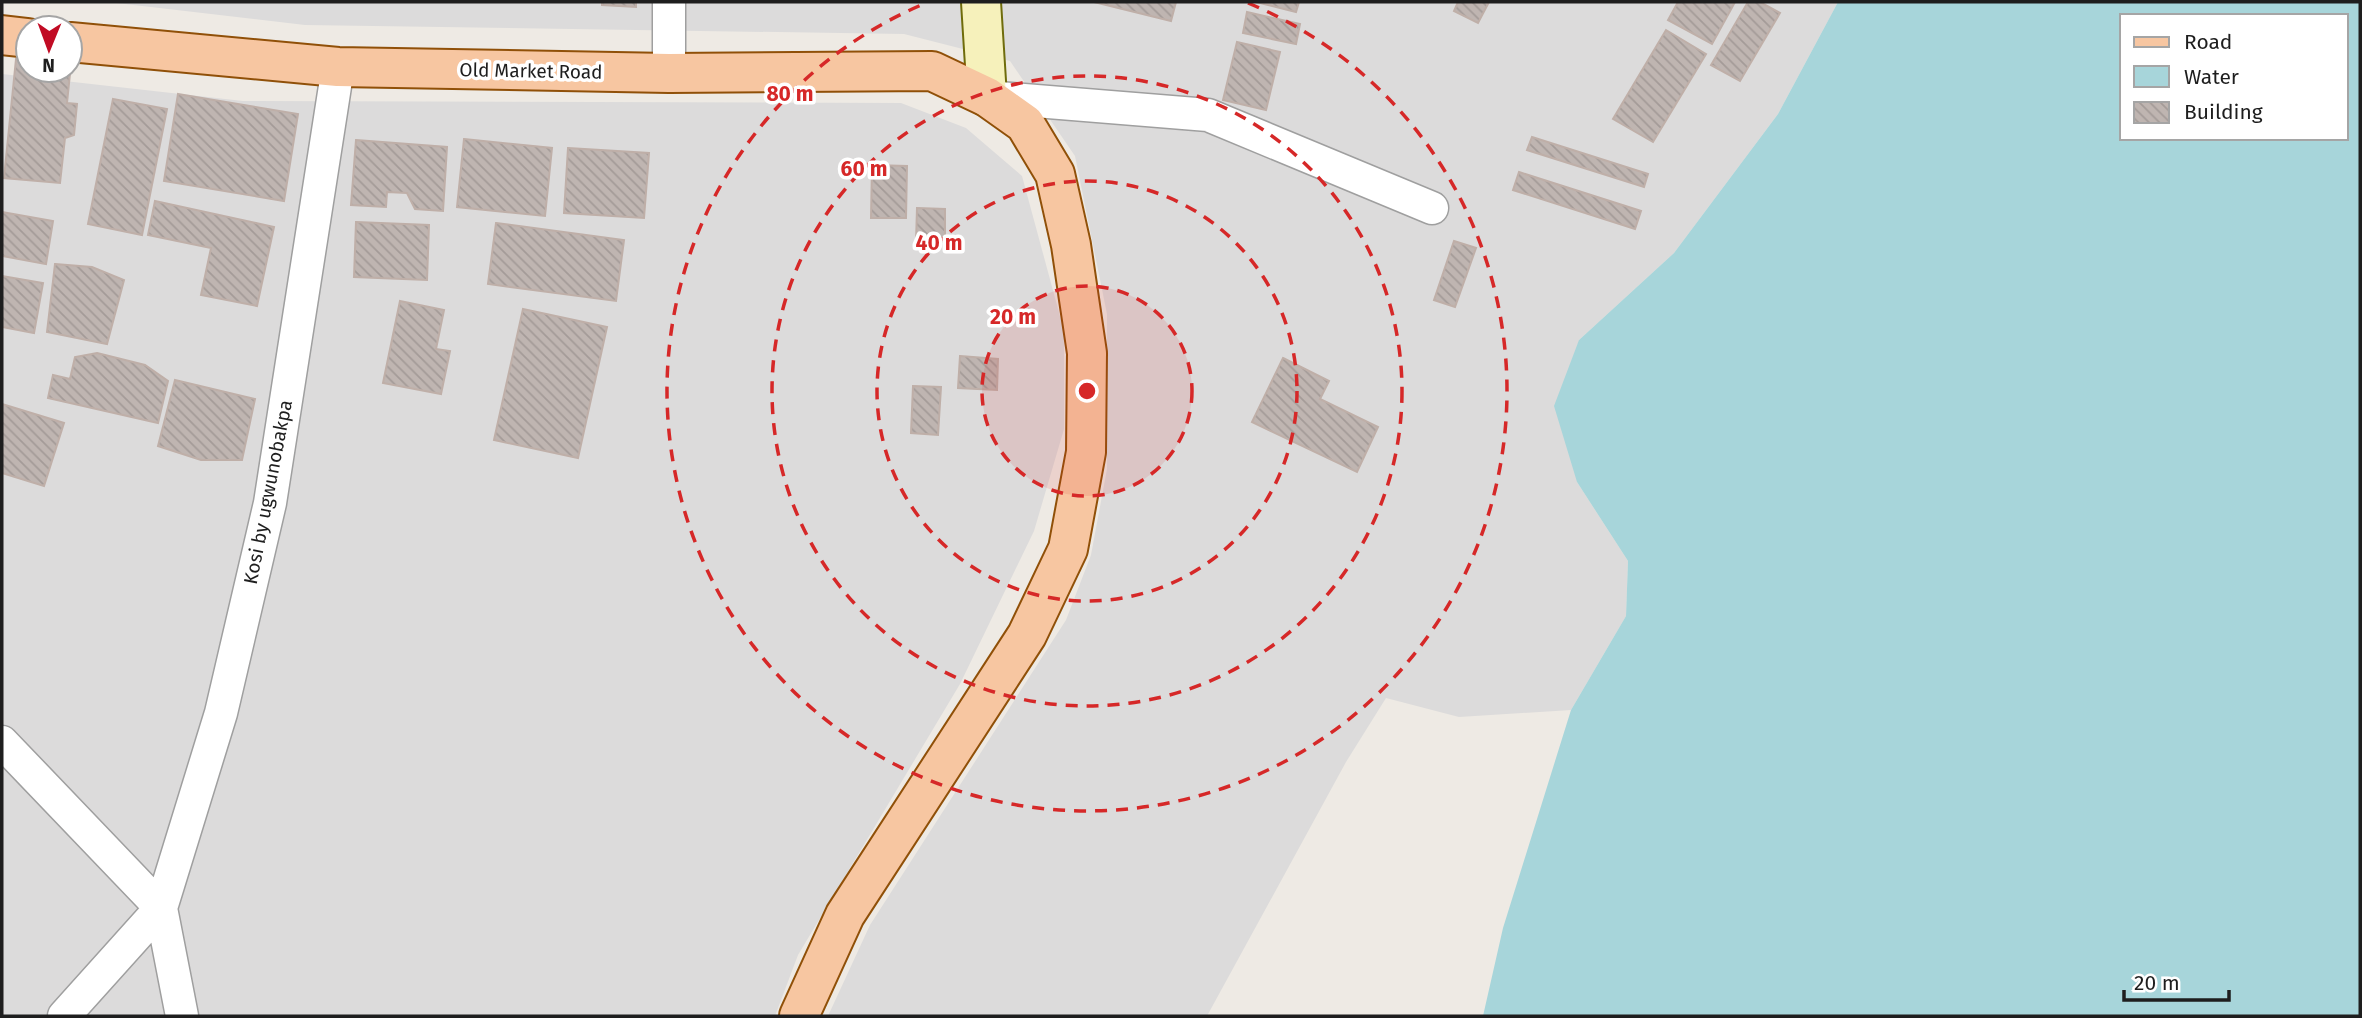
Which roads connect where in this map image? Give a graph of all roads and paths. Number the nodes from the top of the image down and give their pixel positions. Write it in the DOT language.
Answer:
graph roads {
  1 [pos="669,2"];
  2 [pos="981,2"];
  3 [pos="84,43"];
  4 [pos="338,67"];
  5 [pos="669,73"];
  6 [pos="987,97"];
  7 [pos="1432,208"];
  8 [pos="2,742"];
  9 [pos="161,908"];
  10 [pos="64,1016"];
  11 [pos="182,1016"];
  12 [pos="799,1016"];
  1 -- 5 [label="street"];
  2 -- 6 [label="main road"];
  3 -- 4 [label="main road, Old Market Road"];
  4 -- 5 [label="main road, Old Market Road"];
  4 -- 9 [label="street, Kosi by ugwunobakpa"];
  5 -- 6 [label="main road, Old Market Road"];
  6 -- 7 [label="street"];
  6 -- 12 [label="main road, Old Market Road"];
  8 -- 9 [label="street"];
  9 -- 10 [label="street"];
  9 -- 11 [label="street"];
}
